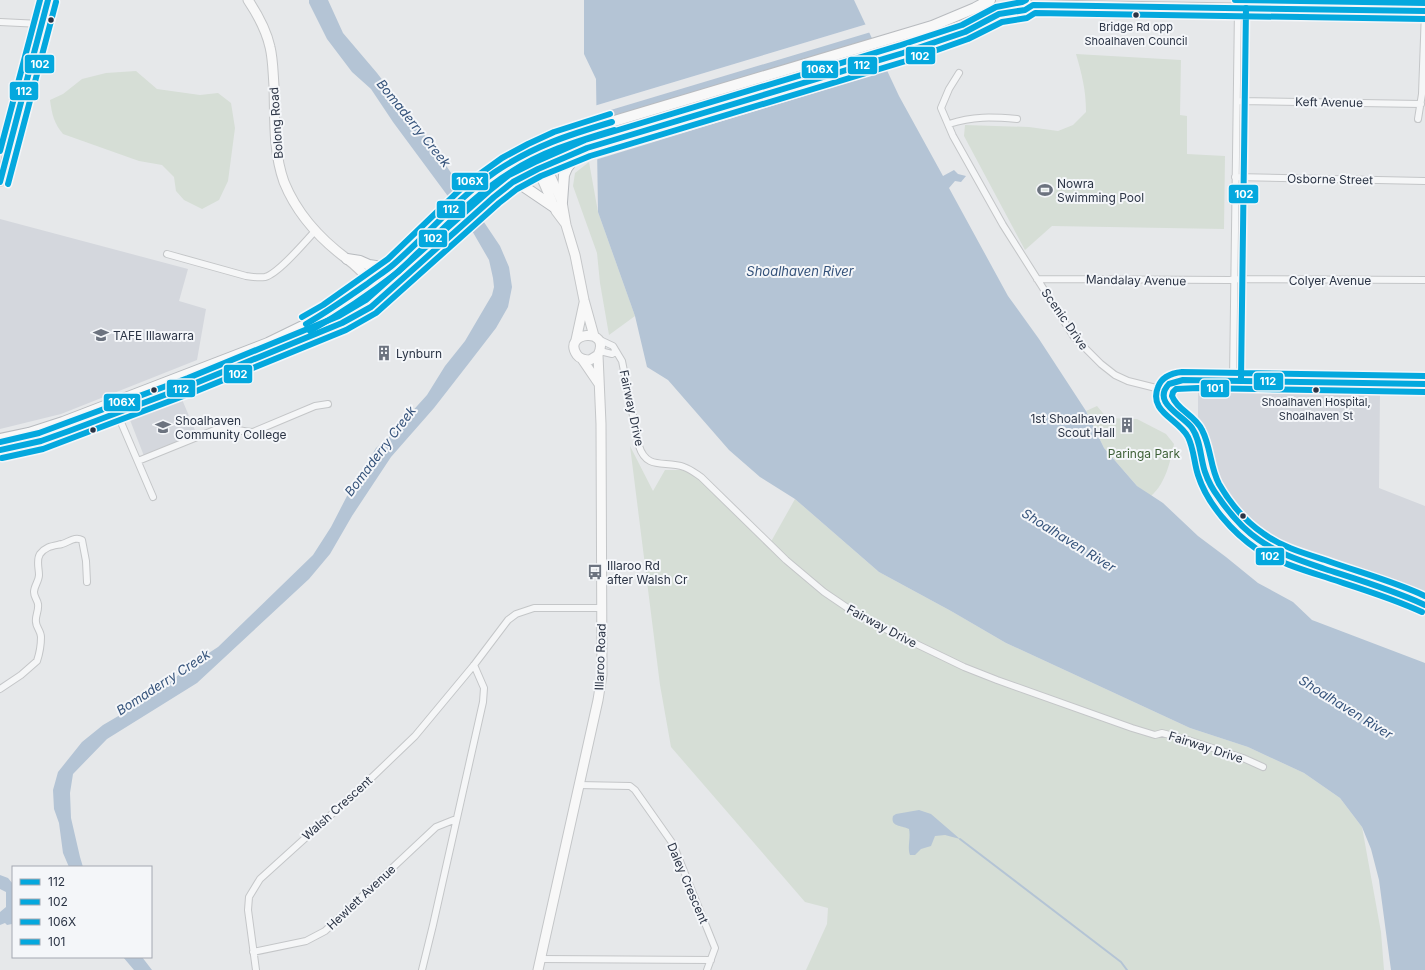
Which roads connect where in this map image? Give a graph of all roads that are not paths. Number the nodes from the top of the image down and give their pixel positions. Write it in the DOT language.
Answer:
graph roads {
  1 [pos="48,0"];
  2 [pos="248,0"];
  3 [pos="990,0"];
  4 [pos="1022,0"];
  5 [pos="1070,0"];
  6 [pos="1319,4"];
  7 [pos="1084,5"];
  8 [pos="1238,8"];
  9 [pos="1425,11"];
  10 [pos="999,14"];
  11 [pos="0,22"];
  12 [pos="41,24"];
  13 [pos="959,73"];
  14 [pos="1237,101"];
  15 [pos="1421,104"];
  16 [pos="1017,119"];
  17 [pos="1418,119"];
  18 [pos="949,124"];
  19 [pos="534,149"];
  20 [pos="583,150"];
  21 [pos="542,167"];
  22 [pos="1235,177"];
  23 [pos="1425,181"];
  24 [pos="0,182"];
  25 [pos="513,182"];
  26 [pos="558,204"];
  27 [pos="315,231"];
  28 [pos="167,254"];
  29 [pos="344,257"];
  30 [pos="393,265"];
  31 [pos="1037,279"];
  32 [pos="1235,279"];
  33 [pos="1425,280"];
  34 [pos="368,283"];
  35 [pos="382,297"];
  36 [pos="584,300"];
  37 [pos="596,338"];
  38 [pos="576,340"];
  39 [pos="616,351"];
  40 [pos="599,353"];
  41 [pos="582,359"];
  42 [pos="1233,380"];
  43 [pos="1425,384"];
  44 [pos="600,386"];
  45 [pos="1164,390"];
  46 [pos="328,404"];
  47 [pos="117,412"];
  48 [pos="63,422"];
  49 [pos="0,439"];
  50 [pos="0,450"];
  51 [pos="138,461"];
  52 [pos="153,497"];
  53 [pos="87,582"];
  54 [pos="1425,605"];
  55 [pos="601,608"];
  56 [pos="474,665"];
  57 [pos="0,689"];
  58 [pos="1263,767"];
  59 [pos="578,785"];
  60 [pos="456,819"];
  61 [pos="254,952"];
  62 [pos="540,959"];
  63 [pos="711,960"];
  64 [pos="256,970"];
  65 [pos="422,970"];
  66 [pos="538,970"];
  67 [pos="707,970"];
  1 -- 12 [label="street"];
  2 -- 27 [label="main road, Bolong Road"];
  3 -- 19 [label="highway"];
  4 -- 10 [label="highway"];
  5 -- 7 [label="main road"];
  6 -- 8 [label="main road"];
  6 -- 9 [label="main road"];
  7 -- 8 [label="main road"];
  7 -- 10 [label="main road"];
  8 -- 14 [label="street"];
  9 -- 15 [label="street"];
  10 -- 20 [label="highway"];
  11 -- 12 [label="street"];
  12 -- 24 [label="street"];
  13 -- 18 [label="street, Scenic Drive"];
  14 -- 15 [label="street, Keft Avenue"];
  14 -- 22 [label="street"];
  15 -- 17 [label="street"];
  16 -- 18 [label="street"];
  18 -- 31 [label="street, Scenic Drive"];
  19 -- 21 [label="main road, Illaroo Road"];
  19 -- 30 [label="highway"];
  20 -- 21 [label="highway"];
  20 -- 26 [label="highway"];
  21 -- 25 [label="highway"];
  21 -- 26 [label="main road, Illaroo Road"];
  22 -- 23 [label="street, Osborne Street"];
  22 -- 32 [label="street"];
  25 -- 26 [label="highway"];
  25 -- 35 [label="highway"];
  26 -- 36 [label="main road, Illaroo Road"];
  27 -- 28 [label="street"];
  27 -- 29 [label="main road, Bolong Road"];
  29 -- 30 [label="highway"];
  29 -- 34 [label="main road, Bolong Road"];
  30 -- 34 [label="highway"];
  31 -- 32 [label="street, Mandalay Avenue"];
  31 -- 45 [label="street, Scenic Drive"];
  32 -- 33 [label="street, Colyer Avenue"];
  32 -- 42 [label="street"];
  34 -- 35 [label="main road, Bolong Road"];
  34 -- 48 [label="highway"];
  35 -- 47 [label="highway"];
  36 -- 37 [label="main road, Illaroo Road"];
  36 -- 38 [label="main road, Illaroo Road"];
  37 -- 38 [label="main road"];
  37 -- 39 [label="street"];
  37 -- 40 [label="main road, Illaroo Road"];
  38 -- 41 [label="main road, Illaroo Road"];
  39 -- 40 [label="street"];
  39 -- 58 [label="street, Fairway Drive"];
  40 -- 41 [label="main road"];
  40 -- 44 [label="main road, Illaroo Road"];
  41 -- 44 [label="main road, Illaroo Road"];
  42 -- 43 [label="street"];
  42 -- 45 [label="street"];
  44 -- 55 [label="main road, Illaroo Road"];
  45 -- 54 [label="street"];
  46 -- 51 [label="street"];
  47 -- 48 [label="street"];
  47 -- 50 [label="highway"];
  47 -- 51 [label="street"];
  48 -- 49 [label="highway"];
  51 -- 52 [label="street"];
  53 -- 57 [label="street"];
  55 -- 56 [label="street, Walsh Crescent"];
  55 -- 59 [label="main road, Illaroo Road"];
  56 -- 60 [label="street"];
  56 -- 61 [label="street, Walsh Crescent"];
  59 -- 62 [label="main road, Illaroo Road"];
  59 -- 63 [label="street, Daley Crescent"];
  60 -- 61 [label="street, Hewlett Avenue"];
  60 -- 65 [label="street"];
  61 -- 64 [label="street, Walsh Crescent"];
  62 -- 63 [label="street"];
  62 -- 66 [label="main road, Illaroo Road"];
  63 -- 67 [label="street, Daley Crescent"];
}
